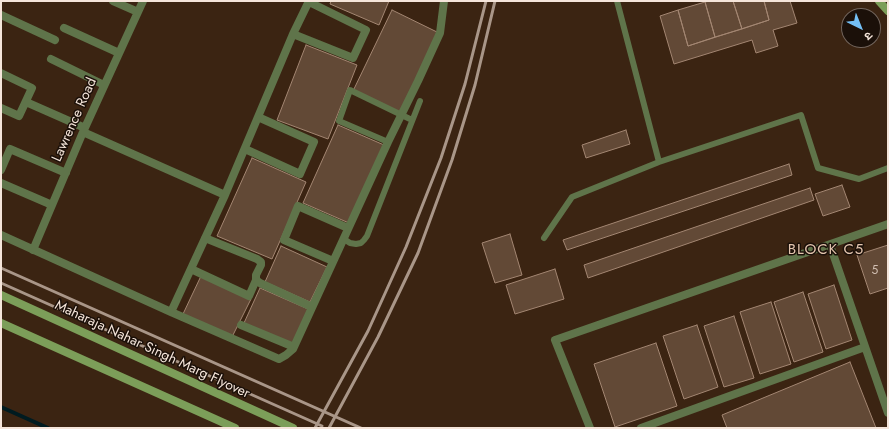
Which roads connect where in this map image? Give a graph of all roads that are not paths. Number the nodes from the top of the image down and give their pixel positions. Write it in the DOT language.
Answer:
graph roads {
  1 [pos="114,1"];
  2 [pos="143,1"];
  3 [pos="444,1"];
  4 [pos="617,1"];
  5 [pos="879,1"];
  6 [pos="309,2"];
  7 [pos="888,11"];
  8 [pos="138,12"];
  9 [pos="1,15"];
  10 [pos="64,28"];
  11 [pos="293,34"];
  12 [pos="55,40"];
  13 [pos="119,53"];
  14 [pos="51,59"];
  15 [pos="1,73"];
  16 [pos="104,85"];
  17 [pos="420,101"];
  18 [pos="26,102"];
  19 [pos="1,108"];
  20 [pos="402,116"];
  21 [pos="258,117"];
  22 [pos="412,120"];
  23 [pos="84,130"];
  24 [pos="388,142"];
  25 [pos="245,149"];
  26 [pos="659,162"];
  27 [pos="888,168"];
  28 [pos="1,170"];
  29 [pos="66,173"];
  30 [pos="1,183"];
  31 [pos="226,195"];
  32 [pos="52,204"];
  33 [pos="888,224"];
  34 [pos="348,228"];
  35 [pos="1,235"];
  36 [pos="205,238"];
  37 [pos="544,238"];
  38 [pos="344,239"];
  39 [pos="830,245"];
  40 [pos="33,250"];
  41 [pos="333,261"];
  42 [pos="191,269"];
  43 [pos="256,280"];
  44 [pos="1,295"];
  45 [pos="312,307"];
  46 [pos="171,312"];
  47 [pos="1,323"];
  48 [pos="242,325"];
  49 [pos="294,347"];
  50 [pos="865,347"];
  51 [pos="888,413"];
  52 [pos="236,428"];
  53 [pos="293,428"];
  54 [pos="590,428"];
  55 [pos="641,428"];
  1 -- 8 [label="street"];
  2 -- 8 [label="street, Lawrence Road"];
  3 -- 20 [label="street"];
  4 -- 26 [label="lane"];
  5 -- 7 [label="main road"];
  6 -- 11 [label="street"];
  6 -- 11 [label="street"];
  8 -- 13 [label="street, Lawrence Road"];
  9 -- 12 [label="street"];
  10 -- 13 [label="street"];
  11 -- 21 [label="street"];
  13 -- 16 [label="street, Lawrence Road"];
  14 -- 16 [label="street"];
  15 -- 18 [label="street"];
  16 -- 23 [label="street, Lawrence Road"];
  17 -- 22 [label="lane"];
  18 -- 19 [label="street"];
  18 -- 23 [label="street"];
  20 -- 22 [label="lane"];
  20 -- 24 [label="street"];
  20 -- 24 [label="lane"];
  21 -- 25 [label="street"];
  21 -- 25 [label="street"];
  22 -- 38 [label="lane"];
  23 -- 29 [label="street, Lawrence Road"];
  23 -- 31 [label="street"];
  24 -- 34 [label="street"];
  25 -- 31 [label="street"];
  26 -- 27 [label="lane"];
  26 -- 37 [label="lane"];
  28 -- 29 [label="street"];
  29 -- 32 [label="street, Lawrence Road"];
  30 -- 32 [label="street"];
  31 -- 36 [label="street"];
  32 -- 40 [label="street, Lawrence Road"];
  33 -- 39 [label="street"];
  34 -- 38 [label="street"];
  34 -- 41 [label="street"];
  35 -- 40 [label="street"];
  36 -- 42 [label="street"];
  36 -- 43 [label="street"];
  38 -- 41 [label="street"];
  39 -- 50 [label="street"];
  39 -- 54 [label="street"];
  40 -- 46 [label="street"];
  41 -- 45 [label="street"];
  42 -- 43 [label="street"];
  42 -- 46 [label="street"];
  43 -- 45 [label="street"];
  44 -- 53 [label="main road, Maharaja Nahar Singh Marg Flyover"];
  45 -- 49 [label="street"];
  46 -- 49 [label="street"];
  47 -- 52 [label="main road"];
  48 -- 49 [label="street"];
  50 -- 51 [label="street"];
  50 -- 55 [label="street"];
}
